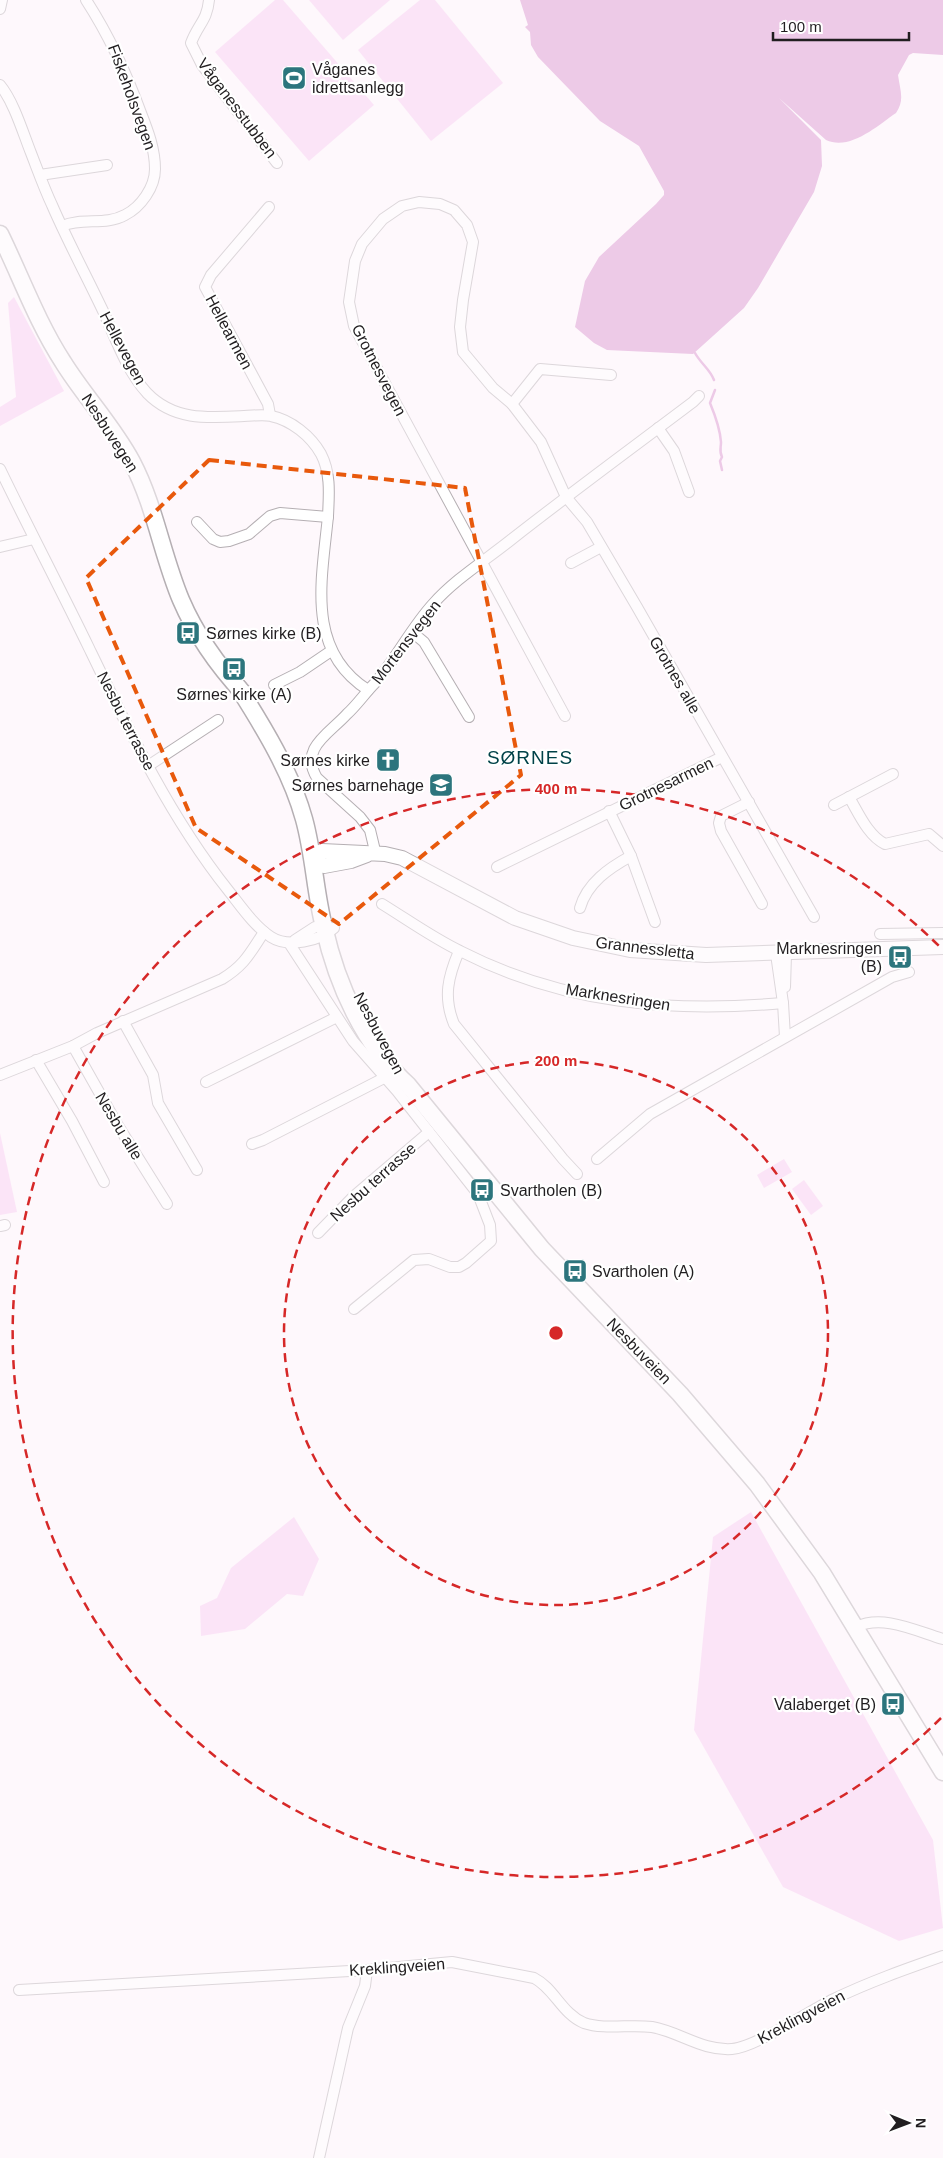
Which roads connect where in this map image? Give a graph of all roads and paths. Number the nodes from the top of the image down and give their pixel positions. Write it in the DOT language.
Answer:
graph roads {
  1 [pos="2,0"];
  2 [pos="86,0"];
  3 [pos="209,0"];
  4 [pos="0,8"];
  5 [pos="0,85"];
  6 [pos="277,163"];
  7 [pos="107,165"];
  8 [pos="40,175"];
  9 [pos="269,207"];
  10 [pos="62,226"];
  11 [pos="0,234"];
  12 [pos="611,375"];
  13 [pos="698,396"];
  14 [pos="512,404"];
  15 [pos="270,415"];
  16 [pos="658,428"];
  17 [pos="0,469"];
  18 [pos="689,492"];
  19 [pos="566,497"];
  20 [pos="328,517"];
  21 [pos="197,522"];
  22 [pos="34,539"];
  23 [pos="601,547"];
  24 [pos="0,548"];
  25 [pos="571,563"];
  26 [pos="481,564"];
  27 [pos="412,632"];
  28 [pos="331,651"];
  29 [pos="274,685"];
  30 [pos="368,690"];
  31 [pos="565,716"];
  32 [pos="469,717"];
  33 [pos="218,720"];
  34 [pos="722,756"];
  35 [pos="148,766"];
  36 [pos="893,774"];
  37 [pos="849,797"];
  38 [pos="749,802"];
  39 [pos="834,804"];
  40 [pos="609,811"];
  41 [pos="943,846"];
  42 [pos="371,855"];
  43 [pos="631,856"];
  44 [pos="320,858"];
  45 [pos="497,867"];
  46 [pos="382,904"];
  47 [pos="762,904"];
  48 [pos="580,908"];
  49 [pos="814,917"];
  50 [pos="655,922"];
  51 [pos="328,930"];
  52 [pos="264,932"];
  53 [pos="943,933"];
  54 [pos="880,934"];
  55 [pos="289,943"];
  56 [pos="943,947"];
  57 [pos="459,951"];
  58 [pos="781,954"];
  59 [pos="909,972"];
  60 [pos="784,1003"];
  61 [pos="337,1017"];
  62 [pos="123,1021"];
  63 [pos="785,1037"];
  64 [pos="74,1046"];
  65 [pos="36,1060"];
  66 [pos="0,1075"];
  67 [pos="384,1078"];
  68 [pos="206,1082"];
  69 [pos="408,1085"];
  70 [pos="429,1132"];
  71 [pos="252,1144"];
  72 [pos="597,1159"];
  73 [pos="197,1170"];
  74 [pos="578,1174"];
  75 [pos="104,1182"];
  76 [pos="167,1204"];
  77 [pos="318,1233"];
  78 [pos="354,1309"];
  79 [pos="856,1627"];
  80 [pos="943,1638"];
  81 [pos="943,1772"];
  82 [pos="943,1956"];
  83 [pos="367,1970"];
  84 [pos="19,1990"];
  85 [pos="319,2158"];
  1 -- 4 [label="street"];
  2 -- 10 [label="street, Fiskeholsvegen"];
  3 -- 6 [label="street, Våganesstubben"];
  5 -- 8 [label="street, Hellevegen"];
  7 -- 8 [label="street"];
  8 -- 10 [label="street, Hellevegen"];
  9 -- 15 [label="street, Hellearmen"];
  10 -- 15 [label="street, Hellevegen"];
  11 -- 44 [label="main road, Nesbuvegen"];
  12 -- 14 [label="street"];
  13 -- 16 [label="street, Mortensvegen"];
  14 -- 19 [label="street, Grotnesvegen"];
  14 -- 26 [label="street, Grotnesvegen"];
  15 -- 20 [label="street, Hellevegen"];
  16 -- 18 [label="street"];
  16 -- 19 [label="street, Mortensvegen"];
  17 -- 22 [label="street, Nesbu terrasse"];
  19 -- 23 [label="street, Grotnes alle"];
  19 -- 26 [label="street, Mortensvegen"];
  20 -- 21 [label="street"];
  20 -- 28 [label="street, Hellevegen"];
  22 -- 24 [label="street"];
  22 -- 35 [label="street, Nesbu terrasse"];
  23 -- 25 [label="street"];
  23 -- 34 [label="street, Grotnes alle"];
  26 -- 27 [label="street, Mortensvegen"];
  26 -- 31 [label="street, Grotnesvegen"];
  27 -- 30 [label="street, Mortensvegen"];
  27 -- 32 [label="street"];
  28 -- 29 [label="street"];
  28 -- 30 [label="street, Hellevegen"];
  30 -- 42 [label="street, Mortensvegen"];
  33 -- 35 [label="street"];
  34 -- 38 [label="street, Grotnes alle"];
  34 -- 40 [label="street, Grotnesarmen"];
  35 -- 52 [label="street, Nesbu terrasse"];
  36 -- 37 [label="street"];
  37 -- 39 [label="street"];
  37 -- 41 [label="street"];
  38 -- 47 [label="street"];
  38 -- 49 [label="street, Grotnes alle"];
  40 -- 43 [label="street, Grotnesarmen"];
  40 -- 45 [label="street, Grotnesarmen"];
  42 -- 44 [label="main road, Grannessletta"];
  42 -- 58 [label="main road, Grannessletta"];
  43 -- 48 [label="street"];
  43 -- 50 [label="street, Grotnesarmen"];
  44 -- 51 [label="main road, Nesbuvegen"];
  46 -- 57 [label="street, Marknesringen"];
  51 -- 55 [label="street"];
  51 -- 69 [label="main road, Nesbuvegen"];
  52 -- 55 [label="street, Nesbu terrasse"];
  52 -- 62 [label="street"];
  53 -- 54 [label="street"];
  55 -- 61 [label="street, Nesbu terrasse"];
  56 -- 58 [label="main road, Grannessletta"];
  57 -- 60 [label="street, Marknesringen"];
  57 -- 74 [label="street"];
  58 -- 60 [label="street"];
  59 -- 63 [label="street"];
  60 -- 63 [label="street"];
  61 -- 67 [label="street, Nesbu terrasse"];
  61 -- 68 [label="street"];
  62 -- 64 [label="street"];
  62 -- 73 [label="street"];
  63 -- 72 [label="street"];
  64 -- 65 [label="street"];
  64 -- 76 [label="street, Nesbu alle"];
  65 -- 66 [label="street"];
  65 -- 75 [label="street"];
  67 -- 70 [label="street, Nesbu terrasse"];
  67 -- 71 [label="street"];
  69 -- 79 [label="main road, Nesbuveien"];
  70 -- 77 [label="street, Nesbu terrasse"];
  70 -- 78 [label="street, Nesbu terrasse"];
  79 -- 80 [label="street"];
  79 -- 81 [label="main road, Nesbuveien"];
  82 -- 83 [label="street, Kreklingveien"];
  83 -- 84 [label="street, Kreklingveien"];
  83 -- 85 [label="street"];
}
